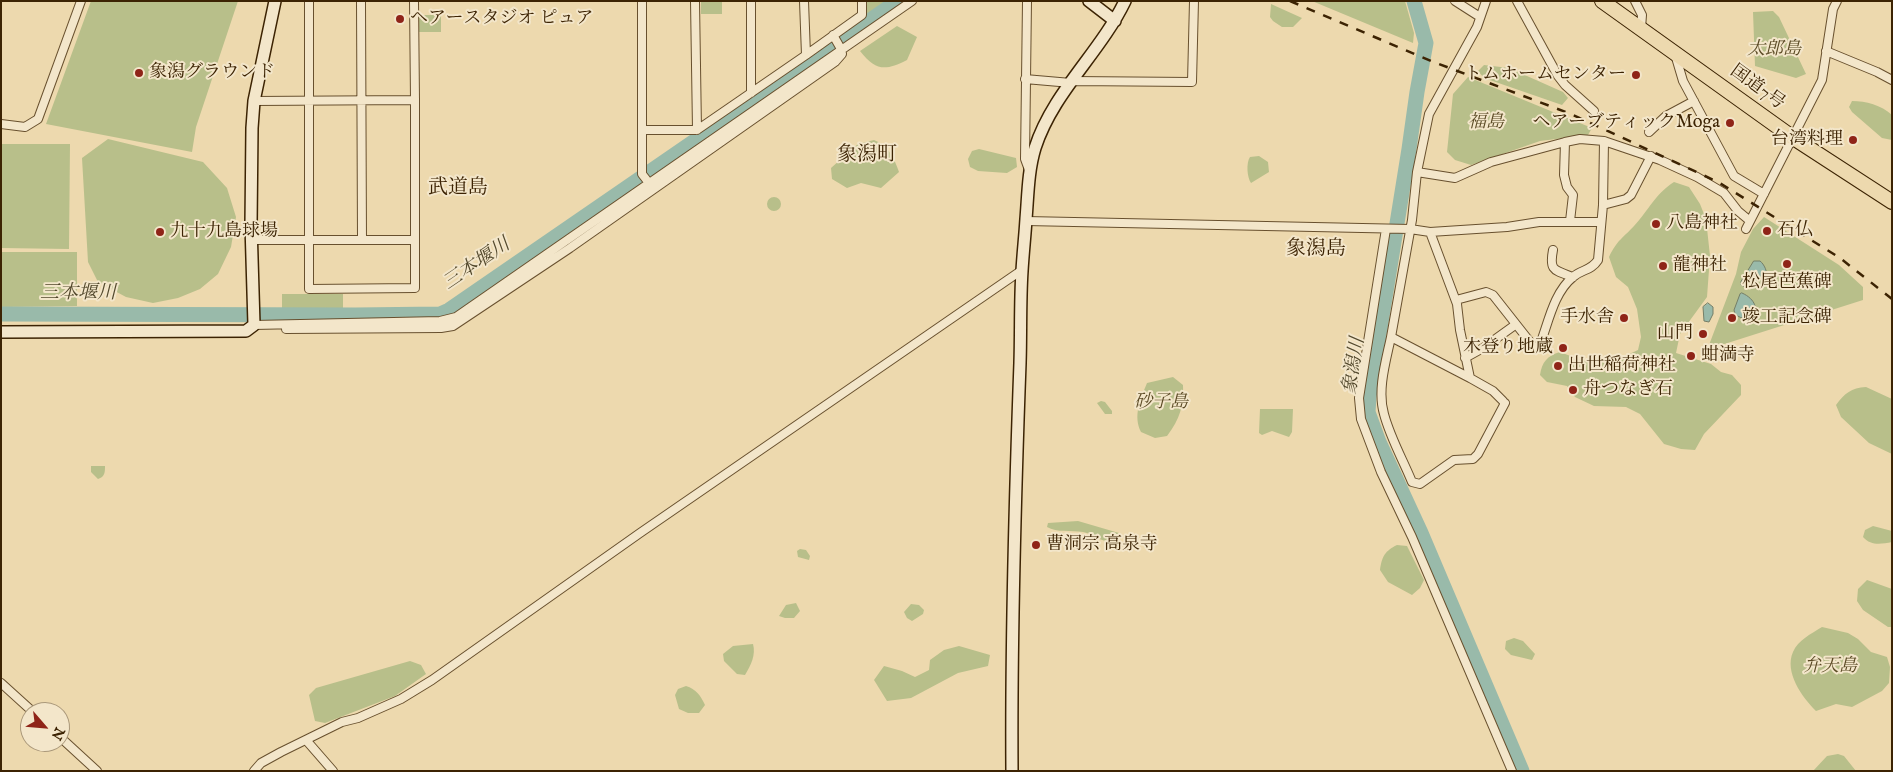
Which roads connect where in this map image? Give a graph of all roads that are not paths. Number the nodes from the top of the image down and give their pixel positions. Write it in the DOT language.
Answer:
graph roads {
  1 [pos="81,1"];
  2 [pos="275,1"];
  3 [pos="309,1"];
  4 [pos="361,1"];
  5 [pos="414,1"];
  6 [pos="642,1"];
  7 [pos="695,1"];
  8 [pos="751,1"];
  9 [pos="804,1"];
  10 [pos="862,1"];
  11 [pos="912,1"];
  12 [pos="1027,1"];
  13 [pos="1089,1"];
  14 [pos="1125,1"];
  15 [pos="1194,1"];
  16 [pos="1455,1"];
  17 [pos="1486,1"];
  18 [pos="1517,1"];
  19 [pos="1602,1"];
  20 [pos="1635,1"];
  21 [pos="1837,1"];
  22 [pos="1480,18"];
  23 [pos="1115,21"];
  24 [pos="1641,28"];
  25 [pos="833,36"];
  26 [pos="841,48"];
  27 [pos="1826,51"];
  28 [pos="1675,52"];
  29 [pos="806,55"];
  30 [pos="1025,79"];
  31 [pos="1892,80"];
  32 [pos="1072,82"];
  33 [pos="751,93"];
  34 [pos="415,100"];
  35 [pos="254,101"];
  36 [pos="362,101"];
  37 [pos="1694,101"];
  38 [pos="309,102"];
  39 [pos="1594,111"];
  40 [pos="1,124"];
  41 [pos="642,130"];
  42 [pos="697,130"];
  43 [pos="1649,132"];
  44 [pos="1792,136"];
  45 [pos="1604,141"];
  46 [pos="1565,142"];
  47 [pos="1651,156"];
  48 [pos="1030,172"];
  49 [pos="1417,172"];
  50 [pos="648,183"];
  51 [pos="1764,194"];
  52 [pos="1892,202"];
  53 [pos="1603,205"];
  54 [pos="1026,221"];
  55 [pos="1570,221"];
  56 [pos="1601,222"];
  57 [pos="1386,229"];
  58 [pos="1410,229"];
  59 [pos="1430,232"];
  60 [pos="252,240"];
  61 [pos="362,240"];
  62 [pos="415,240"];
  63 [pos="309,241"];
  64 [pos="1553,250"];
  65 [pos="1022,270"];
  66 [pos="1573,277"];
  67 [pos="1456,300"];
  68 [pos="1515,325"];
  69 [pos="255,326"];
  70 [pos="1,332"];
  71 [pos="1391,337"];
  72 [pos="1465,358"];
  73 [pos="1470,378"];
  74 [pos="1,683"];
  75 [pos="22,702"];
  76 [pos="306,740"];
  77 [pos="70,746"];
  78 [pos="96,771"];
  79 [pos="254,771"];
  80 [pos="333,771"];
  81 [pos="1012,771"];
  82 [pos="1512,771"];
  1 -- 40 [label="street"];
  2 -- 35 [label="street"];
  3 -- 38 [label="street"];
  4 -- 36 [label="street"];
  5 -- 34 [label="street"];
  6 -- 41 [label="street"];
  7 -- 42 [label="street"];
  8 -- 33 [label="street"];
  9 -- 29 [label="street"];
  10 -- 25 [label="street"];
  11 -- 26 [label="street"];
  12 -- 30 [label="street"];
  13 -- 23 [label="street"];
  14 -- 23 [label="street"];
  15 -- 32 [label="street"];
  16 -- 22 [label="street"];
  17 -- 22 [label="street"];
  18 -- 39 [label="street"];
  19 -- 24 [label="highway, 国道7号"];
  20 -- 24 [label="street"];
  21 -- 27 [label="street"];
  22 -- 49 [label="street"];
  23 -- 32 [label="street"];
  24 -- 28 [label="highway, 国道7号"];
  25 -- 26 [label="street"];
  25 -- 29 [label="street"];
  26 -- 50 [label="street"];
  26 -- 69 [label="street"];
  27 -- 31 [label="street"];
  27 -- 44 [label="street"];
  28 -- 37 [label="street"];
  28 -- 44 [label="highway, 国道7号"];
  29 -- 33 [label="street"];
  30 -- 32 [label="street"];
  30 -- 48 [label="street"];
  32 -- 48 [label="street"];
  33 -- 42 [label="street"];
  34 -- 36 [label="street"];
  34 -- 62 [label="street"];
  35 -- 38 [label="street"];
  35 -- 60 [label="street"];
  36 -- 38 [label="street"];
  36 -- 61 [label="street"];
  37 -- 43 [label="street"];
  37 -- 51 [label="street"];
  38 -- 63 [label="street"];
  41 -- 42 [label="street"];
  41 -- 50 [label="street"];
  44 -- 51 [label="street"];
  44 -- 52 [label="highway, 国道7号"];
  45 -- 46 [label="street"];
  45 -- 47 [label="street"];
  45 -- 53 [label="street"];
  46 -- 49 [label="street"];
  46 -- 55 [label="street"];
  47 -- 51 [label="street"];
  47 -- 53 [label="street"];
  48 -- 54 [label="street"];
  49 -- 58 [label="street"];
  50 -- 69 [label="street"];
  53 -- 56 [label="street"];
  54 -- 57 [label="street"];
  54 -- 65 [label="street"];
  55 -- 56 [label="street"];
  55 -- 59 [label="street"];
  56 -- 66 [label="street"];
  57 -- 58 [label="street"];
  57 -- 82 [label="street"];
  58 -- 59 [label="street"];
  58 -- 71 [label="street"];
  59 -- 67 [label="street"];
  60 -- 63 [label="street"];
  60 -- 69 [label="street"];
  61 -- 62 [label="street"];
  61 -- 63 [label="street"];
  62 -- 63 [label="street"];
  64 -- 66 [label="street"];
  65 -- 76 [label="street"];
  65 -- 81 [label="street"];
  66 -- 68 [label="street"];
  67 -- 68 [label="street"];
  67 -- 72 [label="street"];
  68 -- 72 [label="street"];
  69 -- 70 [label="street"];
  71 -- 73 [label="street"];
  71 -- 73 [label="street"];
  72 -- 73 [label="street"];
  74 -- 75 [label="street"];
  76 -- 79 [label="street"];
  76 -- 80 [label="street"];
  77 -- 78 [label="street"];
}
